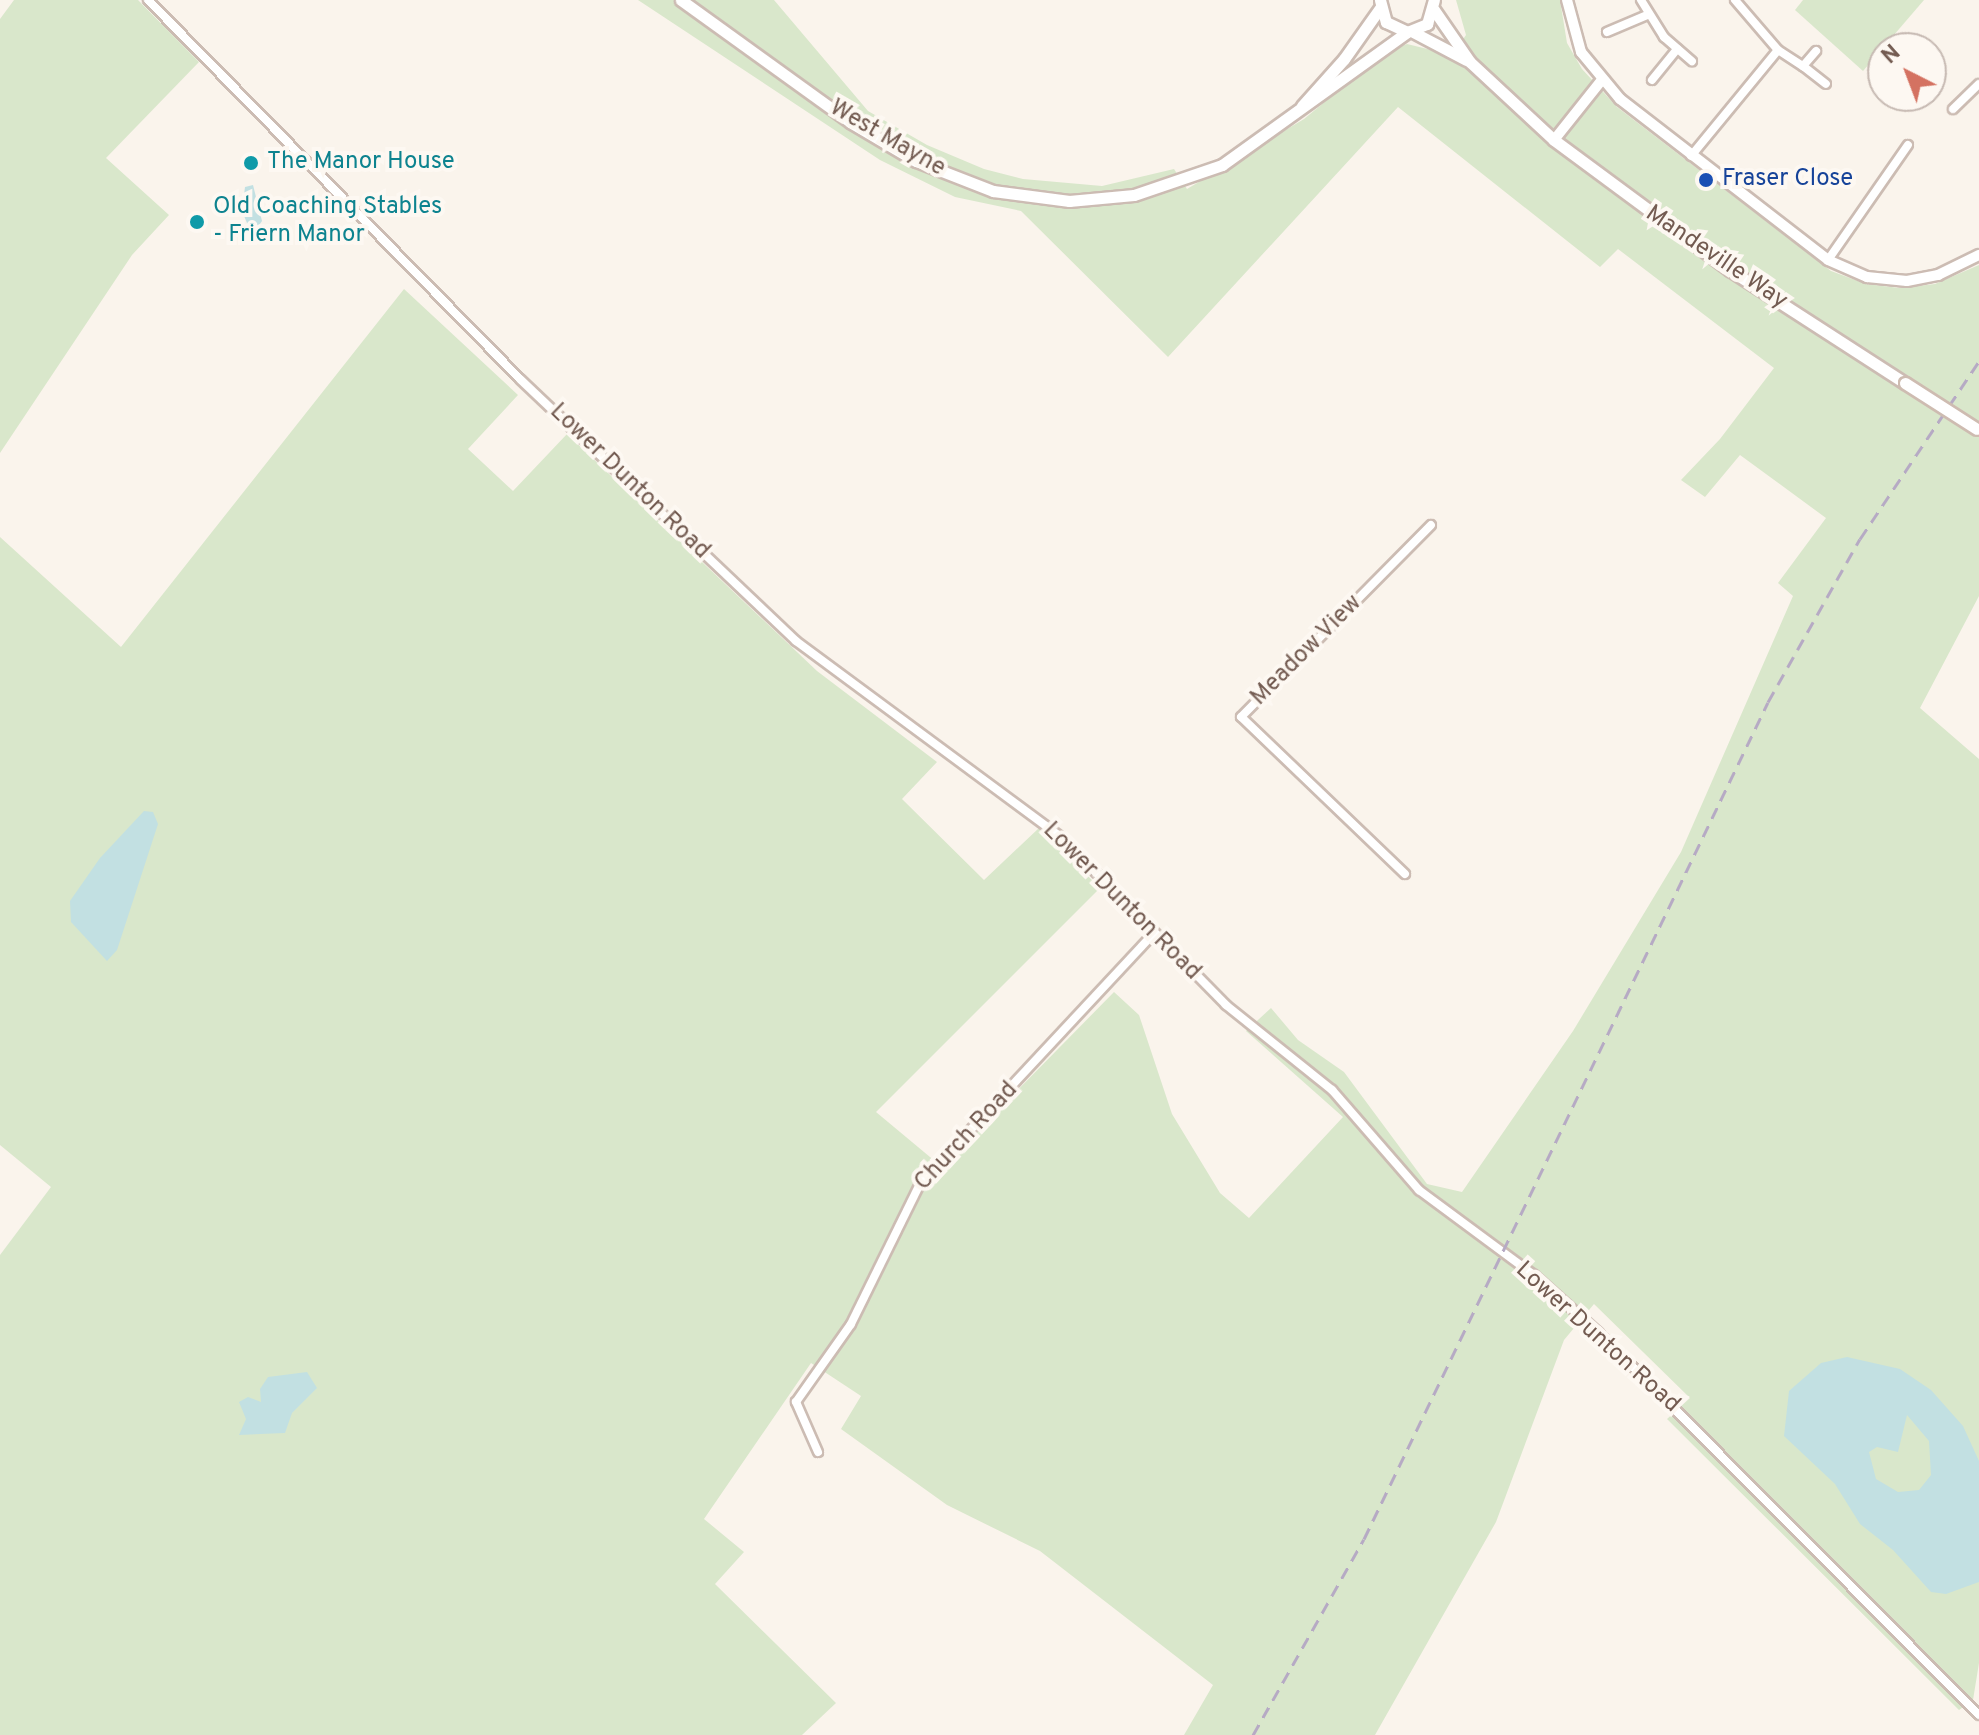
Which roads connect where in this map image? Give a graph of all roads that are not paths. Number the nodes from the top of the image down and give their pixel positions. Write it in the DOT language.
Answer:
graph roads {
  1 [pos="148,0"];
  2 [pos="681,0"];
  3 [pos="1567,0"];
  4 [pos="1641,0"];
  5 [pos="1735,0"];
  6 [pos="1434,3"];
  7 [pos="1380,4"];
  8 [pos="1647,15"];
  9 [pos="1410,32"];
  10 [pos="1607,32"];
  11 [pos="1677,49"];
  12 [pos="1778,50"];
  13 [pos="1816,51"];
  14 [pos="1692,61"];
  15 [pos="1470,62"];
  16 [pos="1803,66"];
  17 [pos="1652,80"];
  18 [pos="1601,81"];
  19 [pos="1826,84"];
  20 [pos="1979,84"];
  21 [pos="1953,109"];
  22 [pos="1293,116"];
  23 [pos="1554,140"];
  24 [pos="1908,145"];
  25 [pos="1691,156"];
  26 [pos="1979,255"];
  27 [pos="1828,260"];
  28 [pos="1978,430"];
  29 [pos="1431,525"];
  30 [pos="1405,874"];
  31 [pos="1154,933"];
  32 [pos="818,1452"];
  33 [pos="1979,1715"];
  1 -- 31 [label="street, Lower Dunton Road"];
  2 -- 22 [label="main road, West Mayne"];
  3 -- 18 [label="street"];
  4 -- 8 [label="street"];
  5 -- 12 [label="street"];
  6 -- 9 [label="main road, West Mayne"];
  6 -- 15 [label="main road, Mandeville Way"];
  7 -- 9 [label="main road, Mandeville Way"];
  7 -- 22 [label="main road, West Mayne"];
  8 -- 10 [label="street"];
  8 -- 11 [label="street"];
  9 -- 15 [label="main road, Mandeville Way"];
  9 -- 22 [label="main road, West Mayne"];
  11 -- 14 [label="street"];
  11 -- 17 [label="street"];
  12 -- 16 [label="street"];
  12 -- 25 [label="street"];
  13 -- 16 [label="street"];
  15 -- 23 [label="main road, Mandeville Way"];
  16 -- 19 [label="street"];
  18 -- 23 [label="street"];
  18 -- 25 [label="street"];
  20 -- 21 [label="street"];
  23 -- 28 [label="main road, Mandeville Way, bridge"];
  24 -- 27 [label="street"];
  25 -- 27 [label="street"];
  26 -- 27 [label="street"];
  29 -- 30 [label="street, Meadow View"];
  31 -- 32 [label="street, Church Road"];
  31 -- 33 [label="street, Lower Dunton Road"];
}
